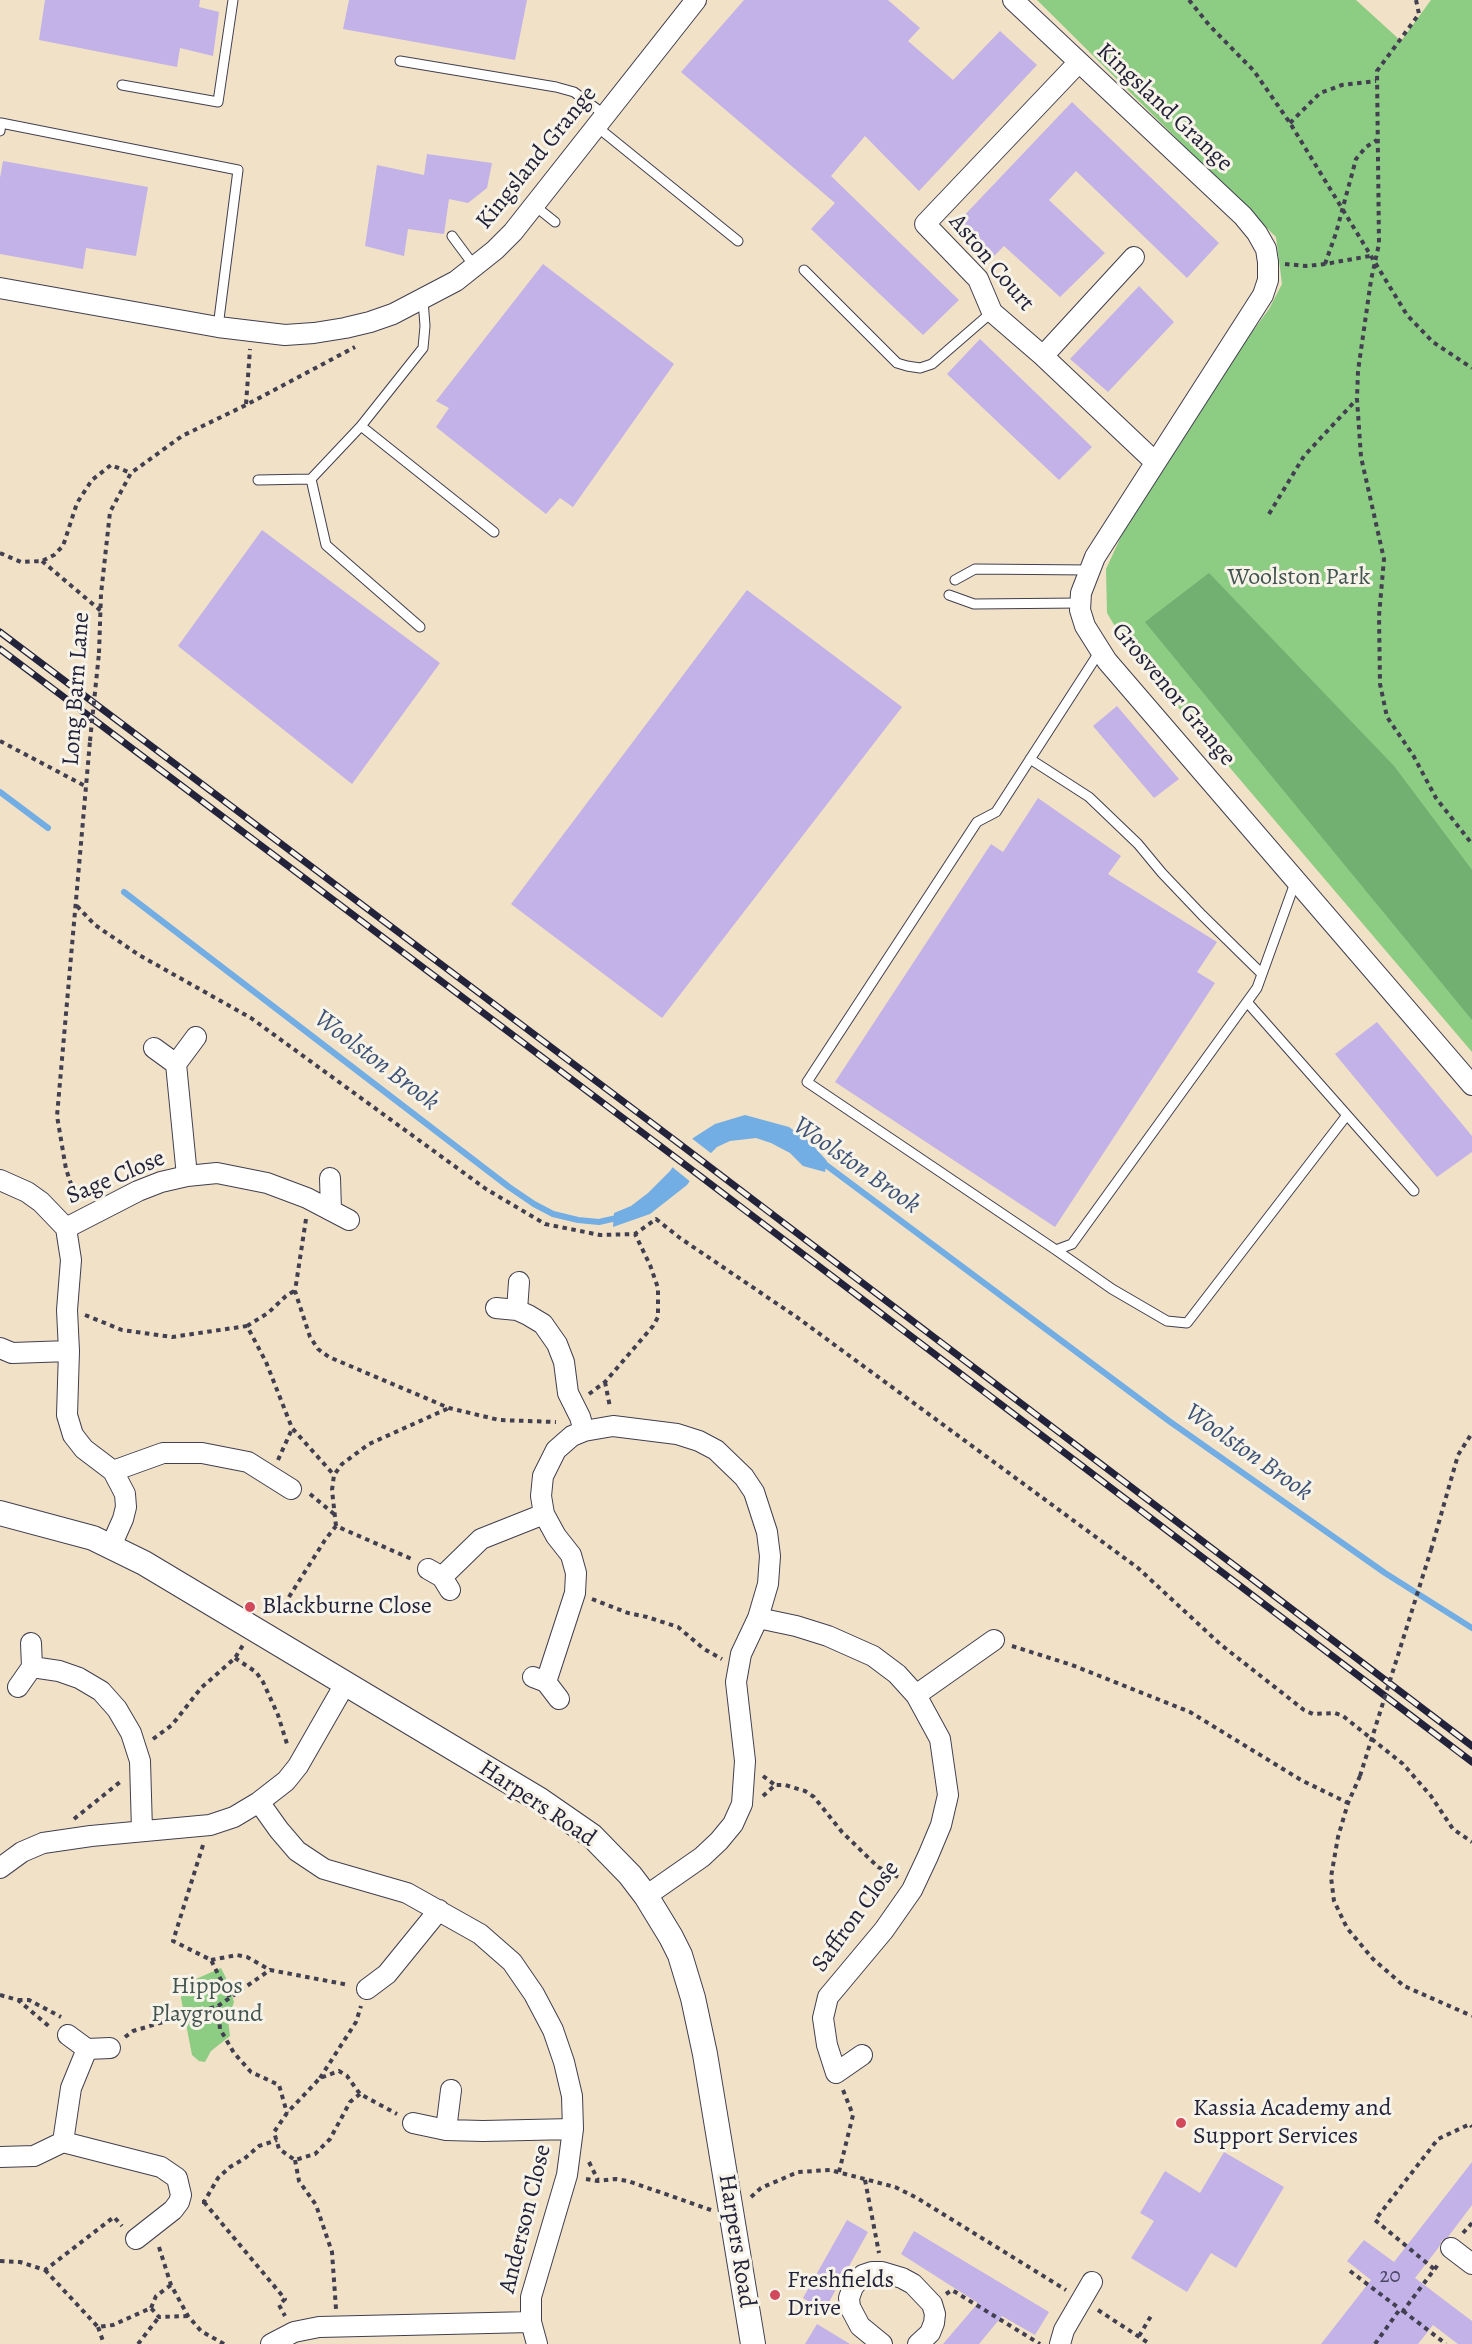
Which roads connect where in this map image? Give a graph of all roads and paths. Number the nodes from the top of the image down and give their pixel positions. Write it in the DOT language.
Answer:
graph roads {
  1 [pos="233,0"];
  2 [pos="696,0"];
  3 [pos="1013,0"];
  4 [pos="1189,0"];
  5 [pos="1416,0"];
  6 [pos="400,61"];
  7 [pos="1078,63"];
  8 [pos="1376,81"];
  9 [pos="122,85"];
  10 [pos="600,121"];
  11 [pos="1290,123"];
  12 [pos="0,131"];
  13 [pos="1377,140"];
  14 [pos="535,206"];
  15 [pos="1342,207"];
  16 [pos="555,222"];
  17 [pos="452,236"];
  18 [pos="738,241"];
  19 [pos="1370,256"];
  20 [pos="1134,257"];
  21 [pos="1268,262"];
  22 [pos="1325,264"];
  23 [pos="1376,265"];
  24 [pos="475,267"];
  25 [pos="804,270"];
  26 [pos="0,288"];
  27 [pos="423,300"];
  28 [pos="992,312"];
  29 [pos="218,327"];
  30 [pos="252,332"];
  31 [pos="356,347"];
  32 [pos="1043,356"];
  33 [pos="1472,368"];
  34 [pos="1357,399"];
  35 [pos="246,405"];
  36 [pos="361,426"];
  37 [pos="1155,462"];
  38 [pos="131,473"];
  39 [pos="311,479"];
  40 [pos="258,480"];
  41 [pos="1269,514"];
  42 [pos="494,532"];
  43 [pos="0,553"];
  44 [pos="42,561"];
  45 [pos="1089,570"];
  46 [pos="955,580"];
  47 [pos="949,595"];
  48 [pos="1080,603"];
  49 [pos="101,611"];
  50 [pos="420,627"];
  51 [pos="1100,651"];
  52 [pos="0,741"];
  53 [pos="1030,759"];
  54 [pos="87,787"];
  55 [pos="1472,844"];
  56 [pos="1296,880"];
  57 [pos="77,906"];
  58 [pos="1262,974"];
  59 [pos="1247,1002"];
  60 [pos="195,1037"];
  61 [pos="154,1048"];
  62 [pos="176,1064"];
  63 [pos="1472,1085"];
  64 [pos="1347,1115"];
  65 [pos="187,1176"];
  66 [pos="330,1178"];
  67 [pos="0,1180"];
  68 [pos="1414,1191"];
  69 [pos="307,1198"];
  70 [pos="331,1210"];
  71 [pos="349,1220"];
  72 [pos="74,1223"];
  73 [pos="635,1234"];
  74 [pos="1056,1250"];
  75 [pos="519,1282"];
  76 [pos="295,1291"];
  77 [pos="496,1308"];
  78 [pos="67,1310"];
  79 [pos="518,1310"];
  80 [pos="247,1326"];
  81 [pos="69,1351"];
  82 [pos="6,1357"];
  83 [pos="605,1382"];
  84 [pos="449,1408"];
  85 [pos="580,1417"];
  86 [pos="613,1426"];
  87 [pos="292,1428"];
  88 [pos="1472,1433"];
  89 [pos="113,1470"];
  90 [pos="268,1475"];
  91 [pos="334,1475"];
  92 [pos="291,1489"];
  93 [pos="2,1514"];
  94 [pos="544,1514"];
  95 [pos="335,1515"];
  96 [pos="336,1526"];
  97 [pos="111,1546"];
  98 [pos="440,1579"];
  99 [pos="575,1593"];
  100 [pos="263,1616"];
  101 [pos="758,1618"];
  102 [pos="994,1640"];
  103 [pos="31,1643"];
  104 [pos="235,1658"];
  105 [pos="32,1667"];
  106 [pos="738,1668"];
  107 [pos="345,1684"];
  108 [pos="18,1687"];
  109 [pos="916,1695"];
  110 [pos="559,1699"];
  111 [pos="298,1766"];
  112 [pos="762,1797"];
  113 [pos="259,1802"];
  114 [pos="1348,1803"];
  115 [pos="210,1825"];
  116 [pos="142,1830"];
  117 [pos="1472,1842"];
  118 [pos="0,1868"];
  119 [pos="915,1883"];
  120 [pos="646,1896"];
  121 [pos="439,1910"];
  122 [pos="211,1960"];
  123 [pos="270,1970"];
  124 [pos="367,1989"];
  125 [pos="0,1995"];
  126 [pos="230,1998"];
  127 [pos="218,2006"];
  128 [pos="1472,2016"];
  129 [pos="68,2035"];
  130 [pos="87,2049"];
  131 [pos="110,2049"];
  132 [pos="862,2055"];
  133 [pos="836,2073"];
  134 [pos="320,2079"];
  135 [pos="451,2090"];
  136 [pos="360,2094"];
  137 [pos="287,2114"];
  138 [pos="413,2123"];
  139 [pos="1472,2127"];
  140 [pos="573,2129"];
  141 [pos="446,2130"];
  142 [pos="277,2140"];
  143 [pos="63,2142"];
  144 [pos="0,2157"];
  145 [pos="295,2160"];
  146 [pos="839,2172"];
  147 [pos="865,2180"];
  148 [pos="598,2181"];
  149 [pos="178,2202"];
  150 [pos="204,2202"];
  151 [pos="747,2202"];
  152 [pos="717,2207"];
  153 [pos="1472,2223"];
  154 [pos="152,2226"];
  155 [pos="136,2239"];
  156 [pos="1451,2248"];
  157 [pos="0,2261"];
  158 [pos="1472,2264"];
  159 [pos="1434,2269"];
  160 [pos="45,2270"];
  161 [pos="1350,2271"];
  162 [pos="882,2272"];
  163 [pos="1092,2282"];
  164 [pos="171,2285"];
  165 [pos="1082,2300"];
  166 [pos="932,2304"];
  167 [pos="151,2308"];
  168 [pos="1402,2310"];
  169 [pos="188,2316"];
  170 [pos="1151,2316"];
  171 [pos="159,2317"];
  172 [pos="531,2322"];
  173 [pos="99,2327"];
  174 [pos="294,2332"];
  175 [pos="350,2332"];
  176 [pos="1138,2336"];
  177 [pos="104,2344"];
  178 [pos="138,2344"];
  179 [pos="224,2344"];
  180 [pos="271,2344"];
  181 [pos="537,2344"];
  182 [pos="753,2344"];
  183 [pos="882,2344"];
  184 [pos="918,2344"];
  185 [pos="1040,2344"];
  186 [pos="1060,2344"];
  187 [pos="1150,2344"];
  188 [pos="1375,2344"];
  189 [pos="1446,2344"];
  1 -- 9 [label="lane"];
  2 -- 10 [label="street, Kingsland Grange"];
  3 -- 7 [label="street, Kingsland Grange"];
  4 -- 11 [label="path"];
  5 -- 8 [label="path"];
  6 -- 10 [label="lane"];
  7 -- 21 [label="street, Kingsland Grange"];
  7 -- 28 [label="street, Aston Court"];
  8 -- 11 [label="path"];
  8 -- 13 [label="path"];
  10 -- 14 [label="street, Kingsland Grange"];
  10 -- 18 [label="lane"];
  11 -- 15 [label="path"];
  12 -- 29 [label="lane"];
  13 -- 15 [label="path"];
  13 -- 23 [label="path"];
  14 -- 16 [label="lane"];
  14 -- 24 [label="street, Kingsland Grange"];
  15 -- 19 [label="path"];
  15 -- 22 [label="path"];
  17 -- 24 [label="lane"];
  19 -- 22 [label="path"];
  19 -- 23 [label="path"];
  20 -- 32 [label="street"];
  21 -- 22 [label="path"];
  21 -- 37 [label="street"];
  23 -- 33 [label="path"];
  23 -- 34 [label="path"];
  24 -- 27 [label="street, Kingsland Grange"];
  25 -- 28 [label="lane"];
  26 -- 29 [label="street, Kingsland Grange"];
  27 -- 30 [label="street, Kingsland Grange"];
  27 -- 36 [label="lane"];
  28 -- 32 [label="street, Aston Court"];
  29 -- 30 [label="street, Kingsland Grange"];
  30 -- 35 [label="path"];
  31 -- 35 [label="path, Long Barn Lane"];
  32 -- 37 [label="street, Aston Court"];
  34 -- 41 [label="path"];
  34 -- 55 [label="path"];
  35 -- 38 [label="path, Long Barn Lane"];
  36 -- 39 [label="lane"];
  36 -- 42 [label="lane"];
  37 -- 45 [label="street"];
  38 -- 44 [label="path"];
  38 -- 49 [label="path, Long Barn Lane"];
  39 -- 40 [label="lane"];
  39 -- 50 [label="lane"];
  43 -- 44 [label="path"];
  44 -- 49 [label="path"];
  45 -- 46 [label="lane"];
  45 -- 48 [label="street"];
  47 -- 48 [label="lane"];
  48 -- 51 [label="street, Grosvenor Grange"];
  49 -- 54 [label="path, Long Barn Lane, bridge"];
  51 -- 53 [label="lane"];
  51 -- 56 [label="street, Grosvenor Grange"];
  52 -- 54 [label="path"];
  53 -- 58 [label="lane"];
  53 -- 74 [label="lane"];
  54 -- 57 [label="path, Long Barn Lane"];
  56 -- 58 [label="lane"];
  56 -- 63 [label="street, Grosvenor Grange"];
  57 -- 72 [label="path, Long Barn Lane"];
  57 -- 73 [label="path"];
  58 -- 59 [label="lane"];
  59 -- 64 [label="lane"];
  59 -- 74 [label="lane"];
  60 -- 62 [label="street"];
  61 -- 62 [label="street"];
  62 -- 65 [label="street, Sage Close"];
  64 -- 68 [label="lane"];
  64 -- 74 [label="lane"];
  65 -- 69 [label="street, Sage Close"];
  65 -- 72 [label="street, Sage Close"];
  66 -- 70 [label="street"];
  67 -- 72 [label="street"];
  69 -- 70 [label="street, Sage Close"];
  69 -- 76 [label="path"];
  70 -- 71 [label="street, Sage Close"];
  72 -- 78 [label="street"];
  73 -- 83 [label="path"];
  73 -- 117 [label="path"];
  75 -- 79 [label="street"];
  76 -- 80 [label="path"];
  76 -- 84 [label="path"];
  77 -- 79 [label="street"];
  78 -- 80 [label="path"];
  78 -- 81 [label="street"];
  79 -- 85 [label="street"];
  80 -- 87 [label="path"];
  81 -- 82 [label="street"];
  81 -- 89 [label="street"];
  83 -- 85 [label="path"];
  83 -- 86 [label="path"];
  84 -- 85 [label="path"];
  84 -- 91 [label="path"];
  85 -- 86 [label="street"];
  85 -- 94 [label="street"];
  86 -- 101 [label="street"];
  87 -- 90 [label="path"];
  87 -- 91 [label="path"];
  88 -- 114 [label="path, bridge"];
  89 -- 90 [label="street"];
  89 -- 97 [label="street"];
  90 -- 92 [label="street"];
  91 -- 95 [label="path"];
  92 -- 95 [label="path"];
  93 -- 97 [label="street, Harpers Road"];
  94 -- 98 [label="street"];
  94 -- 99 [label="street"];
  95 -- 96 [label="path"];
  96 -- 98 [label="path"];
  96 -- 100 [label="path"];
  97 -- 107 [label="street, Harpers Road"];
  99 -- 106 [label="path"];
  99 -- 110 [label="street"];
  101 -- 106 [label="street"];
  101 -- 109 [label="street, Saffron Close"];
  102 -- 109 [label="street"];
  102 -- 114 [label="path"];
  103 -- 105 [label="street"];
  104 -- 111 [label="path"];
  105 -- 108 [label="street"];
  105 -- 116 [label="street"];
  106 -- 120 [label="street"];
  107 -- 111 [label="street"];
  107 -- 120 [label="street, Harpers Road"];
  109 -- 119 [label="street, Saffron Close"];
  111 -- 113 [label="street"];
  112 -- 119 [label="path"];
  113 -- 115 [label="street"];
  113 -- 121 [label="street, Anderson Close"];
  114 -- 128 [label="path"];
  115 -- 116 [label="street"];
  115 -- 122 [label="path"];
  116 -- 118 [label="street"];
  119 -- 133 [label="street, Saffron Close"];
  120 -- 182 [label="street, Harpers Road"];
  121 -- 124 [label="street"];
  121 -- 140 [label="street, Anderson Close"];
  122 -- 123 [label="path"];
  122 -- 126 [label="path"];
  123 -- 124 [label="path"];
  123 -- 126 [label="path"];
  124 -- 134 [label="path"];
  125 -- 129 [label="path"];
  126 -- 127 [label="path"];
  127 -- 131 [label="path"];
  127 -- 137 [label="path"];
  129 -- 130 [label="street"];
  130 -- 131 [label="street"];
  130 -- 143 [label="street"];
  132 -- 133 [label="street"];
  133 -- 146 [label="path"];
  134 -- 136 [label="path"];
  134 -- 137 [label="path"];
  135 -- 141 [label="street"];
  136 -- 138 [label="path"];
  136 -- 145 [label="path"];
  137 -- 142 [label="path"];
  138 -- 141 [label="street, Anderson Close"];
  139 -- 159 [label="path"];
  140 -- 141 [label="street, Anderson Close"];
  140 -- 172 [label="street, Anderson Close"];
  142 -- 145 [label="path"];
  142 -- 150 [label="path"];
  143 -- 144 [label="street"];
  143 -- 149 [label="street"];
  145 -- 175 [label="path"];
  146 -- 147 [label="path"];
  146 -- 151 [label="path"];
  147 -- 162 [label="path"];
  147 -- 165 [label="path"];
  148 -- 152 [label="path"];
  149 -- 150 [label="path"];
  149 -- 154 [label="street"];
  150 -- 174 [label="path"];
  153 -- 156 [label="path"];
  154 -- 155 [label="street"];
  154 -- 164 [label="path"];
  155 -- 160 [label="path"];
  156 -- 158 [label="street"];
  156 -- 159 [label="path"];
  157 -- 160 [label="path"];
  159 -- 168 [label="path"];
  160 -- 173 [label="path"];
  161 -- 168 [label="path"];
  162 -- 166 [label="street"];
  162 -- 183 [label="street"];
  163 -- 165 [label="street"];
  164 -- 167 [label="path"];
  164 -- 169 [label="path"];
  165 -- 176 [label="path"];
  165 -- 186 [label="street"];
  166 -- 184 [label="street"];
  166 -- 185 [label="path"];
  167 -- 171 [label="path"];
  167 -- 173 [label="path"];
  168 -- 188 [label="path"];
  168 -- 189 [label="path"];
  169 -- 171 [label="path"];
  169 -- 179 [label="path"];
  170 -- 176 [label="path"];
  171 -- 178 [label="path"];
  172 -- 175 [label="street, Anderson Close"];
  172 -- 181 [label="street, Anderson Close"];
  173 -- 177 [label="path"];
  174 -- 175 [label="street, Anderson Close"];
  174 -- 180 [label="street, Anderson Close"];
  176 -- 187 [label="path"];
}
